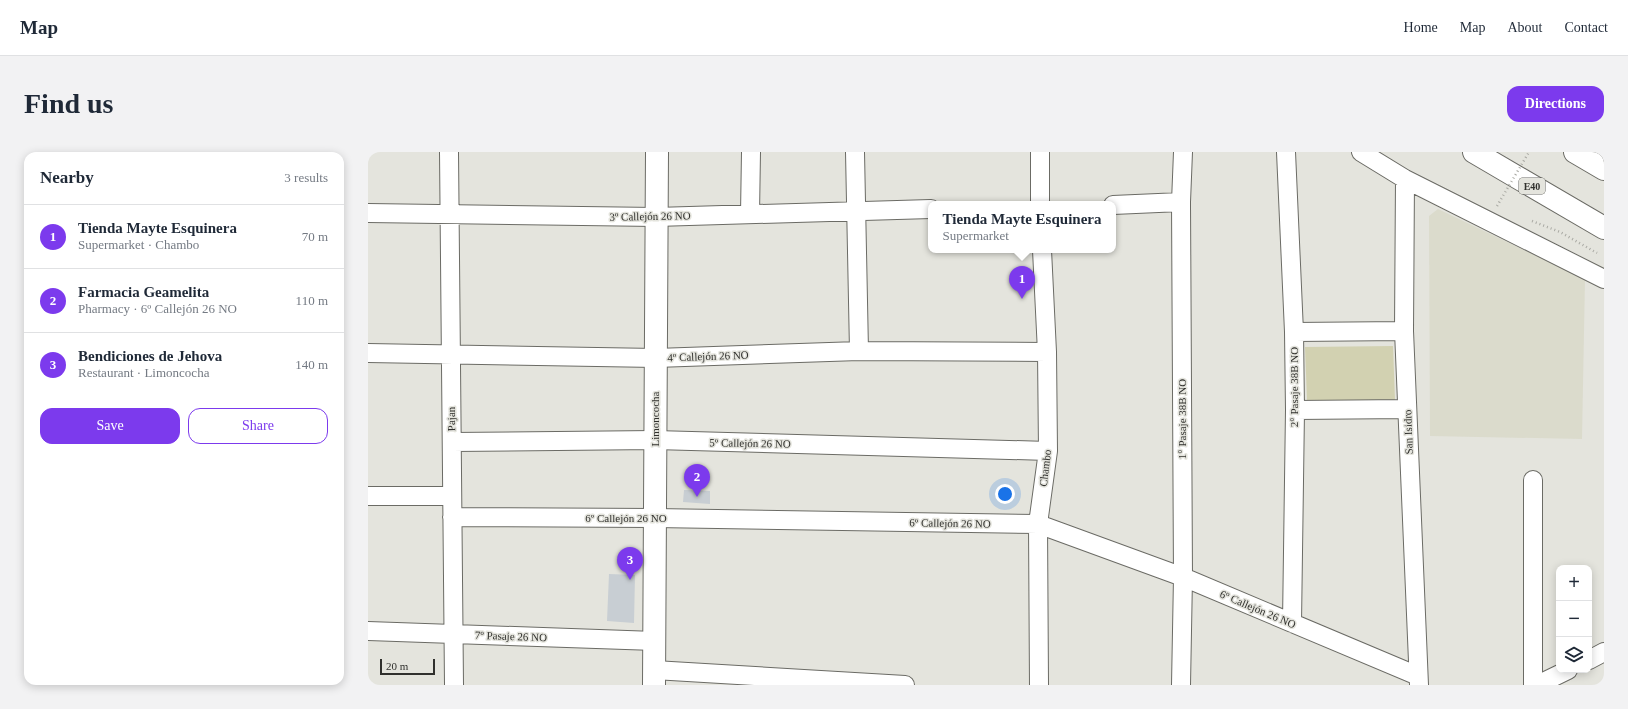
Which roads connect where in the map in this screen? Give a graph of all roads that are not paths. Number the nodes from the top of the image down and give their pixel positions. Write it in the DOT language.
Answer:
graph roads {
  1 [pos="449,152"];
  2 [pos="657,152"];
  3 [pos="751,152"];
  4 [pos="855,152"];
  5 [pos="1040,152"];
  6 [pos="1183,152"];
  7 [pos="1286,152"];
  8 [pos="1361,152"];
  9 [pos="1474,152"];
  10 [pos="1575,152"];
  11 [pos="1604,169"];
  12 [pos="1405,179"];
  13 [pos="1040,201"];
  14 [pos="1181,202"];
  15 [pos="1116,205"];
  16 [pos="928,209"];
  17 [pos="856,210"];
  18 [pos="368,214"];
  19 [pos="449,214"];
  20 [pos="750,214"];
  21 [pos="656,218"];
  22 [pos="1604,228"];
  23 [pos="1042,253"];
  24 [pos="1604,279"];
  25 [pos="1404,331"];
  26 [pos="1294,332"];
  27 [pos="859,351"];
  28 [pos="1047,352"];
  29 [pos="368,353"];
  30 [pos="451,355"];
  31 [pos="656,358"];
  32 [pos="1407,409"];
  33 [pos="1295,410"];
  34 [pos="655,440"];
  35 [pos="452,442"];
  36 [pos="1048,451"];
  37 [pos="1533,480"];
  38 [pos="368,496"];
  39 [pos="452,496"];
  40 [pos="452,517"];
  41 [pos="655,518"];
  42 [pos="1038,524"];
  43 [pos="1183,577"];
  44 [pos="1292,623"];
  45 [pos="368,631"];
  46 [pos="454,634"];
  47 [pos="654,641"];
  48 [pos="1604,652"];
  49 [pos="1592,658"];
  50 [pos="1562,673"];
  51 [pos="654,677"];
  52 [pos="1418,681"];
  53 [pos="454,685"];
  54 [pos="905,685"];
  55 [pos="1039,685"];
  56 [pos="1181,685"];
  57 [pos="1533,685"];
  58 [pos="1537,685"];
  1 -- 19 [label="street, Pajan"];
  2 -- 21 [label="main road, Limoncocha"];
  3 -- 20 [label="street"];
  4 -- 17 [label="street"];
  5 -- 13 [label="street"];
  6 -- 14 [label="street, 1° Pasaje 38B NO"];
  7 -- 26 [label="street, 2° Pasaje 38B NO"];
  8 -- 12 [label="street"];
  9 -- 22 [label="main road, E40"];
  10 -- 11 [label="main road"];
  12 -- 24 [label="street"];
  12 -- 25 [label="street, San Isidro"];
  14 -- 15 [label="street"];
  14 -- 43 [label="street, 1° Pasaje 38B NO"];
  16 -- 17 [label="street, 3º Callejón 26 NO"];
  17 -- 20 [label="street, 3º Callejón 26 NO"];
  17 -- 27 [label="street"];
  18 -- 19 [label="street, 3º Callejón 26 NO"];
  19 -- 21 [label="street, 3º Callejón 26 NO"];
  19 -- 30 [label="street, Pajan"];
  20 -- 21 [label="street, 3º Callejón 26 NO"];
  21 -- 31 [label="main road, Limoncocha"];
  23 -- 28 [label="street, Chambo"];
  25 -- 26 [label="street"];
  25 -- 32 [label="street, San Isidro"];
  26 -- 33 [label="street, 2° Pasaje 38B NO"];
  27 -- 28 [label="street, 4º Callejón 26 NO"];
  27 -- 31 [label="street, 4º Callejón 26 NO"];
  28 -- 36 [label="street, Chambo"];
  29 -- 30 [label="street, 4º Callejón 26 NO"];
  30 -- 31 [label="street, 4º Callejón 26 NO"];
  30 -- 35 [label="street, Pajan"];
  31 -- 34 [label="main road, Limoncocha"];
  32 -- 33 [label="street"];
  32 -- 52 [label="street, San Isidro"];
  33 -- 44 [label="street, 2° Pasaje 38B NO"];
  34 -- 35 [label="street, 5º Callejón 26 NO"];
  34 -- 36 [label="street, 5º Callejón 26 NO"];
  34 -- 41 [label="main road, Limoncocha"];
  35 -- 39 [label="street, Pajan"];
  36 -- 42 [label="street, Chambo"];
  37 -- 57 [label="street"];
  38 -- 39 [label="street"];
  39 -- 40 [label="street, Pajan"];
  40 -- 41 [label="street, 6º Callejón 26 NO"];
  40 -- 46 [label="street, Pajan"];
  41 -- 42 [label="street, 6º Callejón 26 NO"];
  41 -- 47 [label="main road, Limoncocha"];
  42 -- 43 [label="street, 6º Callejón 26 NO"];
  42 -- 55 [label="street, Chambo"];
  43 -- 44 [label="street, 6º Callejón 26 NO"];
  43 -- 56 [label="street, 1° Pasaje 38B NO"];
  44 -- 52 [label="street, 6º Callejón 26 NO"];
  45 -- 46 [label="street, 7º Pasaje 26 NO"];
  46 -- 47 [label="street, 7º Pasaje 26 NO"];
  46 -- 53 [label="street, Pajan"];
  47 -- 51 [label="main road, Limoncocha"];
  48 -- 49 [label="street"];
  50 -- 58 [label="street"];
  51 -- 54 [label="street"];
}
